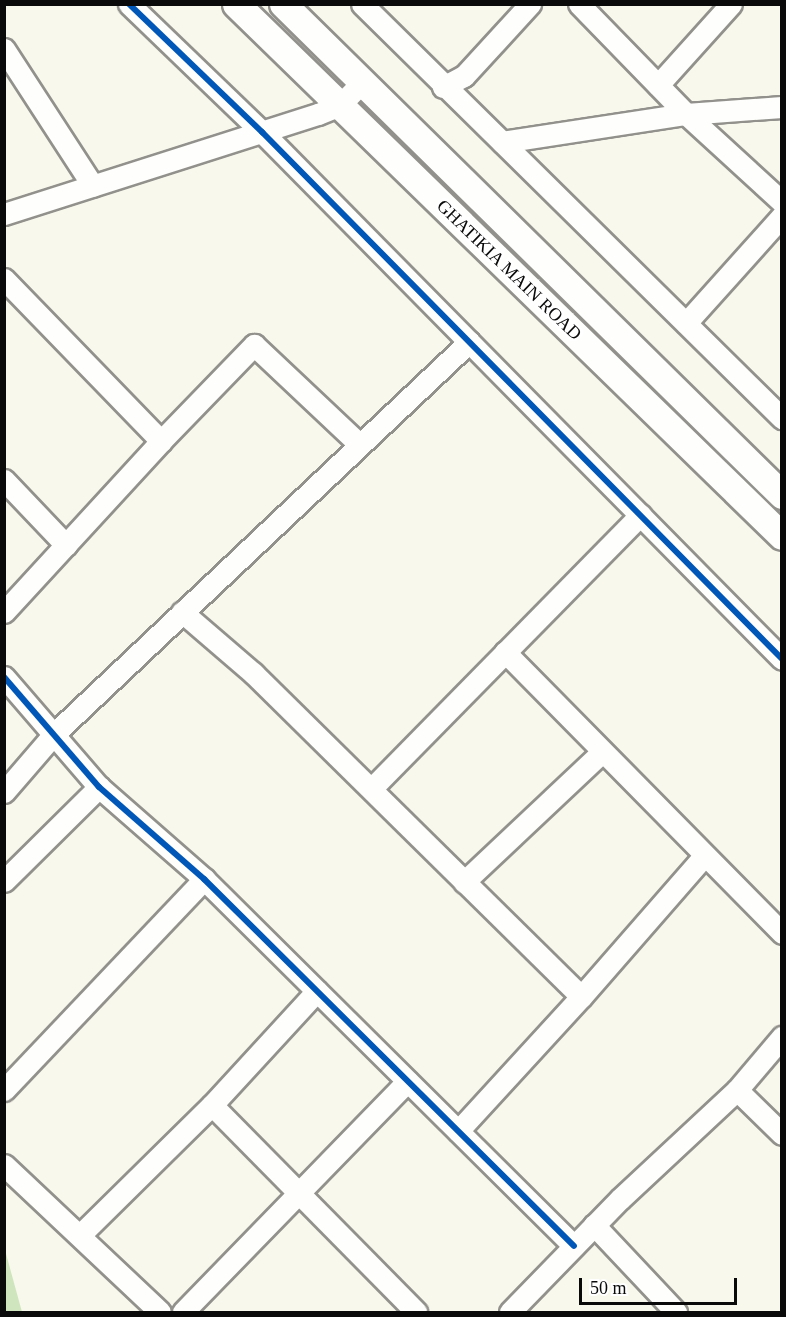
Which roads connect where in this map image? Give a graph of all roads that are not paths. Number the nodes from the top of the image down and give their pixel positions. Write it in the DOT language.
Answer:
graph roads {
  1 [pos="129,4"];
  2 [pos="236,4"];
  3 [pos="283,4"];
  4 [pos="362,4"];
  5 [pos="530,4"];
  6 [pos="579,4"];
  7 [pos="731,4"];
  8 [pos="4,49"];
  9 [pos="361,83"];
  10 [pos="658,85"];
  11 [pos="443,87"];
  12 [pos="340,105"];
  13 [pos="782,106"];
  14 [pos="686,114"];
  15 [pos="262,132"];
  16 [pos="502,142"];
  17 [pos="93,186"];
  18 [pos="782,202"];
  19 [pos="4,214"];
  20 [pos="782,216"];
  21 [pos="4,279"];
  22 [pos="686,323"];
  23 [pos="469,342"];
  24 [pos="782,418"];
  25 [pos="161,441"];
  26 [pos="358,444"];
  27 [pos="4,480"];
  28 [pos="782,495"];
  29 [pos="640,515"];
  30 [pos="782,536"];
  31 [pos="66,545"];
  32 [pos="4,612"];
  33 [pos="182,612"];
  34 [pos="505,652"];
  35 [pos="782,659"];
  36 [pos="4,677"];
  37 [pos="54,734"];
  38 [pos="601,753"];
  39 [pos="99,787"];
  40 [pos="372,788"];
  41 [pos="4,792"];
  42 [pos="704,856"];
  43 [pos="204,879"];
  44 [pos="4,881"];
  45 [pos="464,882"];
  46 [pos="782,933"];
  47 [pos="317,991"];
  48 [pos="581,997"];
  49 [pos="782,1037"];
  50 [pos="408,1081"];
  51 [pos="4,1090"];
  52 [pos="737,1090"];
  53 [pos="212,1105"];
  54 [pos="458,1131"];
  55 [pos="782,1134"];
  56 [pos="4,1165"];
  57 [pos="300,1192"];
  58 [pos="594,1225"];
  59 [pos="80,1235"];
  60 [pos="574,1246"];
  61 [pos="160,1312"];
  62 [pos="183,1312"];
  63 [pos="416,1312"];
  64 [pos="510,1312"];
  65 [pos="676,1312"];
  1 -- 15 [label="street"];
  2 -- 12 [label="street, GHATIKIA MAIN ROAD"];
  3 -- 9 [label="street, GHATIKIA MAIN ROAD"];
  4 -- 11 [label="street"];
  5 -- 11 [label="street"];
  6 -- 10 [label="street"];
  7 -- 10 [label="street"];
  8 -- 17 [label="street"];
  9 -- 12 [label="street"];
  9 -- 28 [label="street, GHATIKIA MAIN ROAD"];
  10 -- 14 [label="street"];
  11 -- 16 [label="street"];
  12 -- 15 [label="street"];
  12 -- 30 [label="street, GHATIKIA MAIN ROAD"];
  13 -- 14 [label="street"];
  14 -- 16 [label="street"];
  14 -- 18 [label="street"];
  15 -- 17 [label="street"];
  15 -- 23 [label="street"];
  16 -- 22 [label="street"];
  17 -- 19 [label="street"];
  20 -- 22 [label="street"];
  21 -- 25 [label="street"];
  22 -- 24 [label="street"];
  23 -- 26 [label="street"];
  23 -- 29 [label="street"];
  25 -- 26 [label="street"];
  25 -- 31 [label="street"];
  26 -- 33 [label="street"];
  27 -- 31 [label="street"];
  29 -- 34 [label="street"];
  29 -- 35 [label="street"];
  31 -- 32 [label="street"];
  33 -- 37 [label="street"];
  33 -- 40 [label="street"];
  34 -- 38 [label="street"];
  34 -- 40 [label="street"];
  36 -- 37 [label="street"];
  37 -- 39 [label="street"];
  37 -- 41 [label="street"];
  38 -- 42 [label="street"];
  38 -- 45 [label="street"];
  39 -- 43 [label="street"];
  39 -- 44 [label="street"];
  40 -- 45 [label="street"];
  42 -- 46 [label="street"];
  42 -- 48 [label="street"];
  43 -- 47 [label="street"];
  43 -- 51 [label="street"];
  45 -- 48 [label="street"];
  47 -- 50 [label="street"];
  47 -- 53 [label="street"];
  48 -- 54 [label="street"];
  49 -- 52 [label="street"];
  50 -- 54 [label="street"];
  50 -- 57 [label="street"];
  52 -- 55 [label="street"];
  52 -- 58 [label="street"];
  53 -- 57 [label="street"];
  53 -- 59 [label="street"];
  54 -- 60 [label="street"];
  56 -- 59 [label="street"];
  57 -- 62 [label="street"];
  57 -- 63 [label="street"];
  58 -- 60 [label="street"];
  58 -- 65 [label="street"];
  59 -- 61 [label="street"];
  60 -- 64 [label="street"];
}
